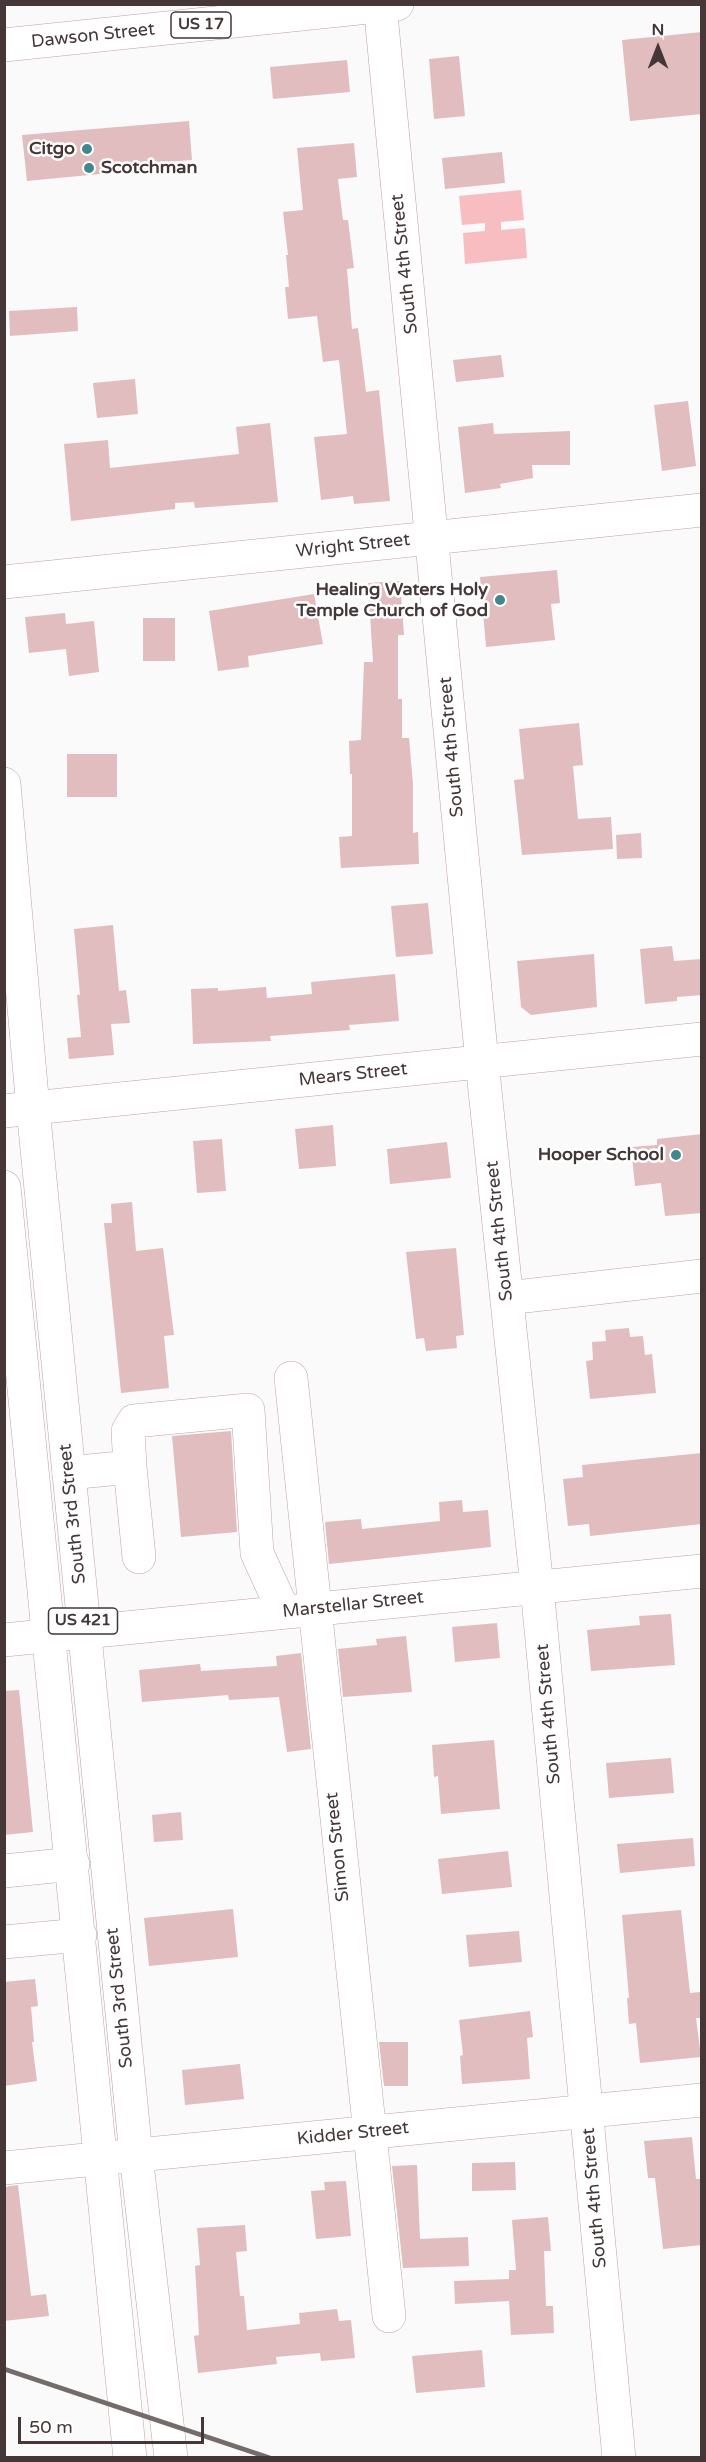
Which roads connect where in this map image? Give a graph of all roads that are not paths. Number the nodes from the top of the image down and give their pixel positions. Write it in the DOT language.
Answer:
graph roads {
  1 [pos="386,5"];
  2 [pos="4,45"];
  3 [pos="702,510"];
  4 [pos="432,537"];
  5 [pos="4,582"];
  6 [pos="4,784"];
  7 [pos="702,1039"];
  8 [pos="482,1062"];
  9 [pos="19,1109"];
  10 [pos="4,1187"];
  11 [pos="702,1276"];
  12 [pos="507,1298"];
  13 [pos="291,1378"];
  14 [pos="130,1467"];
  15 [pos="69,1473"];
  16 [pos="139,1557"];
  17 [pos="702,1571"];
  18 [pos="537,1587"];
  19 [pos="299,1610"];
  20 [pos="84,1632"];
  21 [pos="49,1635"];
  22 [pos="4,1640"];
  23 [pos="73,1864"];
  24 [pos="4,1871"];
  25 [pos="80,1935"];
  26 [pos="4,1942"];
  27 [pos="702,2100"];
  28 [pos="586,2111"];
  29 [pos="368,2133"];
  30 [pos="136,2155"];
  31 [pos="102,2159"];
  32 [pos="4,2168"];
  33 [pos="389,2316"];
  34 [pos="130,2457"];
  35 [pos="171,2457"];
  36 [pos="619,2457"];
  1 -- 2 [label="main road, Dawson Street / US 17"];
  1 -- 4 [label="main road, South 4th Street"];
  3 -- 4 [label="main road, Wright Street"];
  4 -- 5 [label="main road, Wright Street"];
  4 -- 8 [label="main road, South 4th Street"];
  6 -- 9 [label="main road, South 3rd Street / US 421"];
  7 -- 8 [label="main road, Mears Street"];
  8 -- 9 [label="main road, Mears Street"];
  8 -- 12 [label="main road, South 4th Street"];
  9 -- 15 [label="main road, South 3rd Street / US 421"];
  10 -- 21 [label="main road, South 3rd Street / US 421"];
  11 -- 12 [label="main road"];
  12 -- 18 [label="main road, South 4th Street"];
  13 -- 19 [label="main road, Simon Street"];
  14 -- 15 [label="main road"];
  14 -- 16 [label="main road"];
  14 -- 19 [label="main road"];
  15 -- 20 [label="main road, South 3rd Street / US 421"];
  17 -- 18 [label="main road, Marstellar Street"];
  18 -- 19 [label="main road, Marstellar Street"];
  18 -- 28 [label="main road, South 4th Street"];
  19 -- 20 [label="main road, Marstellar Street"];
  19 -- 29 [label="main road, Simon Street"];
  20 -- 21 [label="main road, Marstellar Street"];
  20 -- 30 [label="main road, South 3rd Street / US 421"];
  21 -- 22 [label="main road, Marstellar Street"];
  21 -- 23 [label="main road, South 3rd Street / US 421"];
  23 -- 24 [label="main road"];
  23 -- 25 [label="main road, South 3rd Street / US 421"];
  25 -- 26 [label="main road"];
  25 -- 31 [label="main road, South 3rd Street / US 421"];
  27 -- 28 [label="main road, Kidder Street"];
  28 -- 29 [label="main road, Kidder Street"];
  28 -- 36 [label="main road, South 4th Street"];
  29 -- 30 [label="main road, Kidder Street"];
  29 -- 33 [label="main road, Simon Street"];
  30 -- 31 [label="main road, Kidder Street"];
  30 -- 35 [label="main road, South 3rd Street / US 421"];
  31 -- 32 [label="main road, Kidder Street"];
  31 -- 34 [label="main road, South 3rd Street / US 421"];
}
